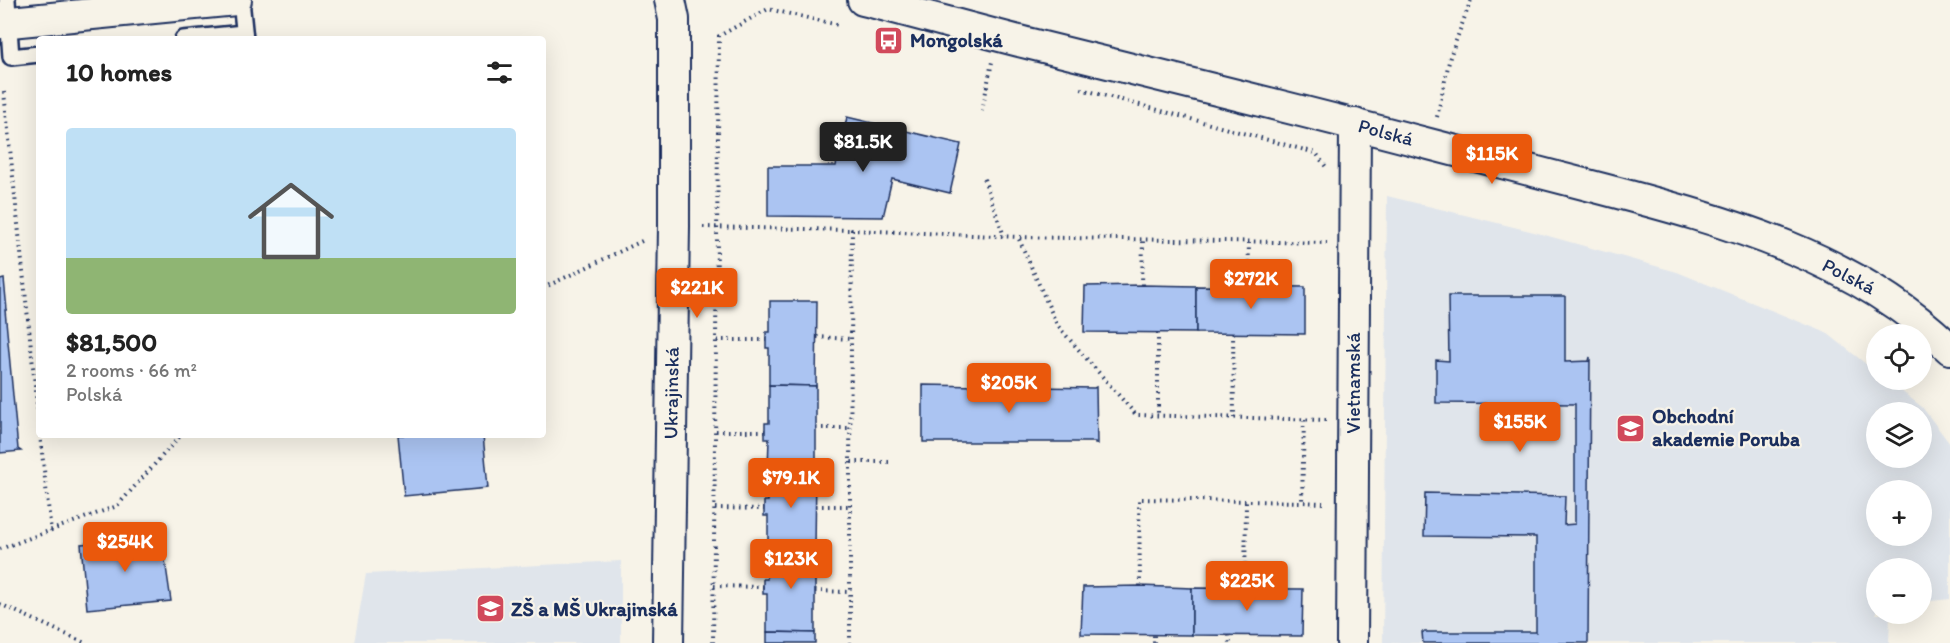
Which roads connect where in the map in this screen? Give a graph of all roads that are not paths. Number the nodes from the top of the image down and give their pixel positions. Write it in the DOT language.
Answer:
graph roads {
  1 [pos="670,0"];
  2 [pos="863,0"];
  3 [pos="224,1"];
  4 [pos="5,15"];
  5 [pos="244,36"];
  6 [pos="36,54"];
  7 [pos="1355,124"];
  8 [pos="1950,348"];
  9 [pos="668,643"];
  10 [pos="1352,643"];
  1 -- 9 [label="street, Ukrajinská"];
  2 -- 7 [label="street, Polská"];
  3 -- 4 [label="street"];
  3 -- 5 [label="lane"];
  4 -- 6 [label="lane"];
  7 -- 8 [label="street, Polská"];
  7 -- 10 [label="street, Vietnamská"];
}
